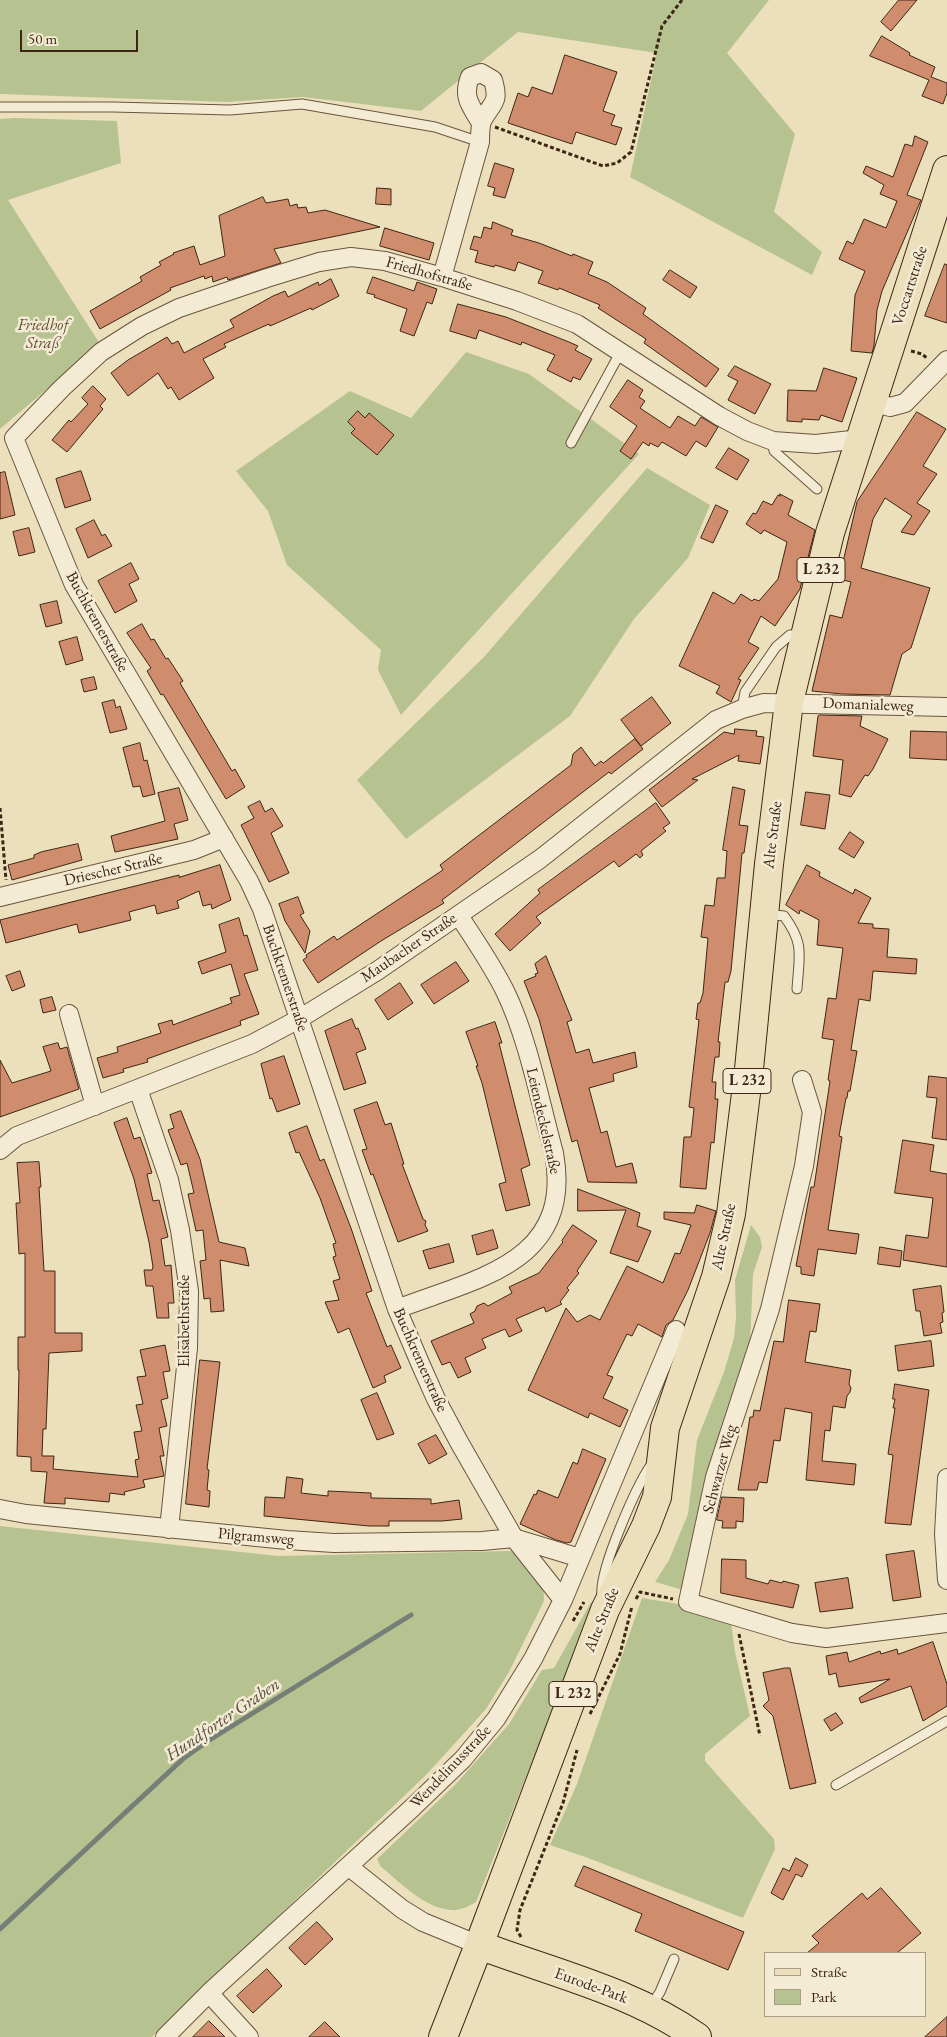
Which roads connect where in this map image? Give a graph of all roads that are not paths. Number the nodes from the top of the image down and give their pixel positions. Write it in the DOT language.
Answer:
graph roads {
  1 [pos="0,108"];
  2 [pos="481,122"];
  3 [pos="480,142"];
  4 [pos="945,181"];
  5 [pos="442,277"];
  6 [pos="620,353"];
  7 [pos="943,364"];
  8 [pos="873,402"];
  9 [pos="860,439"];
  10 [pos="7,440"];
  11 [pos="773,441"];
  12 [pos="571,443"];
  13 [pos="817,489"];
  14 [pos="805,634"];
  15 [pos="790,702"];
  16 [pos="947,707"];
  17 [pos="742,710"];
  18 [pos="224,838"];
  19 [pos="3,896"];
  20 [pos="764,913"];
  21 [pos="459,916"];
  22 [pos="797,989"];
  23 [pos="69,1014"];
  24 [pos="299,1019"];
  25 [pos="802,1080"];
  26 [pos="138,1089"];
  27 [pos="95,1106"];
  28 [pos="0,1150"];
  29 [pos="397,1309"];
  30 [pos="676,1330"];
  31 [pos="947,1478"];
  32 [pos="0,1508"];
  33 [pos="169,1528"];
  34 [pos="945,1534"];
  35 [pos="514,1538"];
  36 [pos="580,1558"];
  37 [pos="947,1580"];
  38 [pos="562,1600"];
  39 [pos="947,1622"];
  40 [pos="947,1721"];
  41 [pos="836,1785"];
  42 [pos="348,1866"];
  43 [pos="480,1945"];
  44 [pos="674,1959"];
  45 [pos="209,1993"];
  46 [pos="649,2008"];
  47 [pos="165,2037"];
  48 [pos="248,2037"];
  49 [pos="443,2037"];
  50 [pos="697,2037"];
  1 -- 3 [label="lane"];
  2 -- 3 [label="street"];
  3 -- 5 [label="street"];
  4 -- 8 [label="main road, Voccartstraße / L 232"];
  5 -- 6 [label="street, Friedhofstraße"];
  5 -- 10 [label="street, Friedhofstraße"];
  6 -- 11 [label="street, Friedhofstraße"];
  6 -- 12 [label="lane"];
  7 -- 8 [label="street"];
  8 -- 9 [label="main road, Alte Straße / L 232"];
  9 -- 11 [label="street, Friedhofstraße"];
  9 -- 14 [label="main road, Alte Straße / L 232"];
  10 -- 18 [label="street, Buchkremerstraße"];
  11 -- 13 [label="lane"];
  14 -- 15 [label="main road, Alte Straße / L 232"];
  14 -- 17 [label="lane"];
  15 -- 16 [label="street, Domanialeweg"];
  15 -- 17 [label="street, Maubacher Straße"];
  15 -- 20 [label="main road, Alte Straße / L 232"];
  17 -- 21 [label="street, Maubacher Straße"];
  18 -- 19 [label="street, Driescher Straße"];
  18 -- 24 [label="street, Buchkremerstraße"];
  20 -- 22 [label="lane"];
  20 -- 43 [label="main road, Alte Straße / L 232"];
  21 -- 24 [label="street, Maubacher Straße"];
  21 -- 29 [label="street, Leiendeckelstraße"];
  23 -- 27 [label="street"];
  24 -- 26 [label="street, Maubacher Straße"];
  24 -- 29 [label="street, Buchkremerstraße"];
  25 -- 39 [label="street, Schwarzer Weg"];
  26 -- 27 [label="street, Maubacher Straße"];
  26 -- 33 [label="street, Elisabethstraße"];
  27 -- 28 [label="street, Maubacher Straße"];
  29 -- 35 [label="street, Buchkremerstraße"];
  30 -- 36 [label="street"];
  31 -- 34 [label="street"];
  32 -- 33 [label="street, Pilgramsweg"];
  33 -- 35 [label="street, Pilgramsweg"];
  34 -- 37 [label="street"];
  35 -- 36 [label="street, Pilgramsweg"];
  35 -- 38 [label="street"];
  36 -- 38 [label="street"];
  38 -- 42 [label="street, Wendelinusstraße"];
  40 -- 41 [label="lane"];
  42 -- 43 [label="street"];
  42 -- 45 [label="street, Wendelinusstraße"];
  43 -- 46 [label="main road, Eurode-Park"];
  43 -- 49 [label="main road, Alte Straße / L 232"];
  44 -- 46 [label="lane"];
  45 -- 47 [label="street, Wendelinusstraße"];
  45 -- 48 [label="street"];
  46 -- 50 [label="main road, Eurode-Park"];
}
